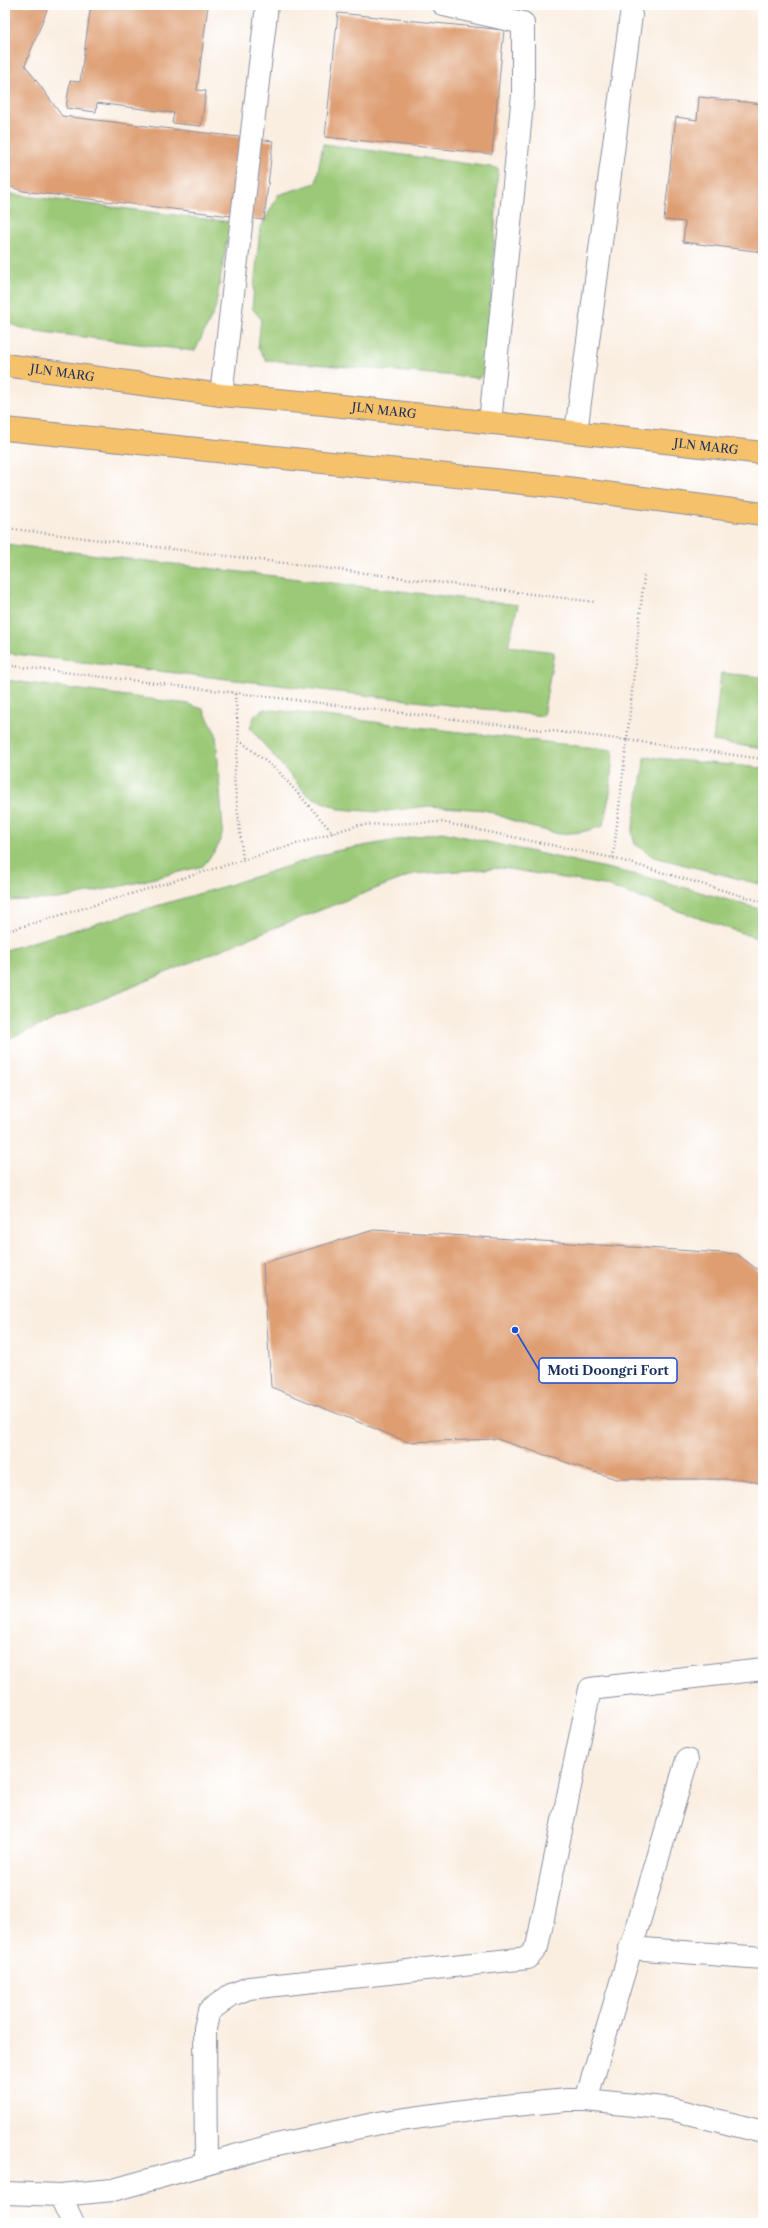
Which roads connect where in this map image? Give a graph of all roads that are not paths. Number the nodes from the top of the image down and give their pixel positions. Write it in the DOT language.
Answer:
graph roads {
  1 [pos="267,5"];
  2 [pos="444,5"];
  3 [pos="631,15"];
  4 [pos="5,366"];
  5 [pos="221,395"];
  6 [pos="490,423"];
  7 [pos="5,429"];
  8 [pos="576,432"];
  9 [pos="763,453"];
  10 [pos="763,514"];
  11 [pos="763,1669"];
  12 [pos="687,1760"];
  13 [pos="630,1948"];
  14 [pos="763,1958"];
  15 [pos="586,2100"];
  16 [pos="763,2132"];
  17 [pos="206,2164"];
  18 [pos="5,2192"];
  19 [pos="60,2195"];
  20 [pos="73,2223"];
  1 -- 5 [label="street"];
  2 -- 6 [label="street"];
  3 -- 8 [label="street"];
  4 -- 5 [label="main road, JLN MARG"];
  5 -- 6 [label="main road, JLN MARG"];
  6 -- 8 [label="main road, JLN MARG"];
  7 -- 10 [label="main road"];
  8 -- 9 [label="main road, JLN MARG"];
  11 -- 17 [label="street"];
  12 -- 13 [label="street"];
  13 -- 14 [label="street"];
  13 -- 15 [label="street"];
  15 -- 16 [label="street"];
  15 -- 17 [label="street"];
  17 -- 19 [label="street"];
  18 -- 19 [label="street"];
  19 -- 20 [label="street"];
}
